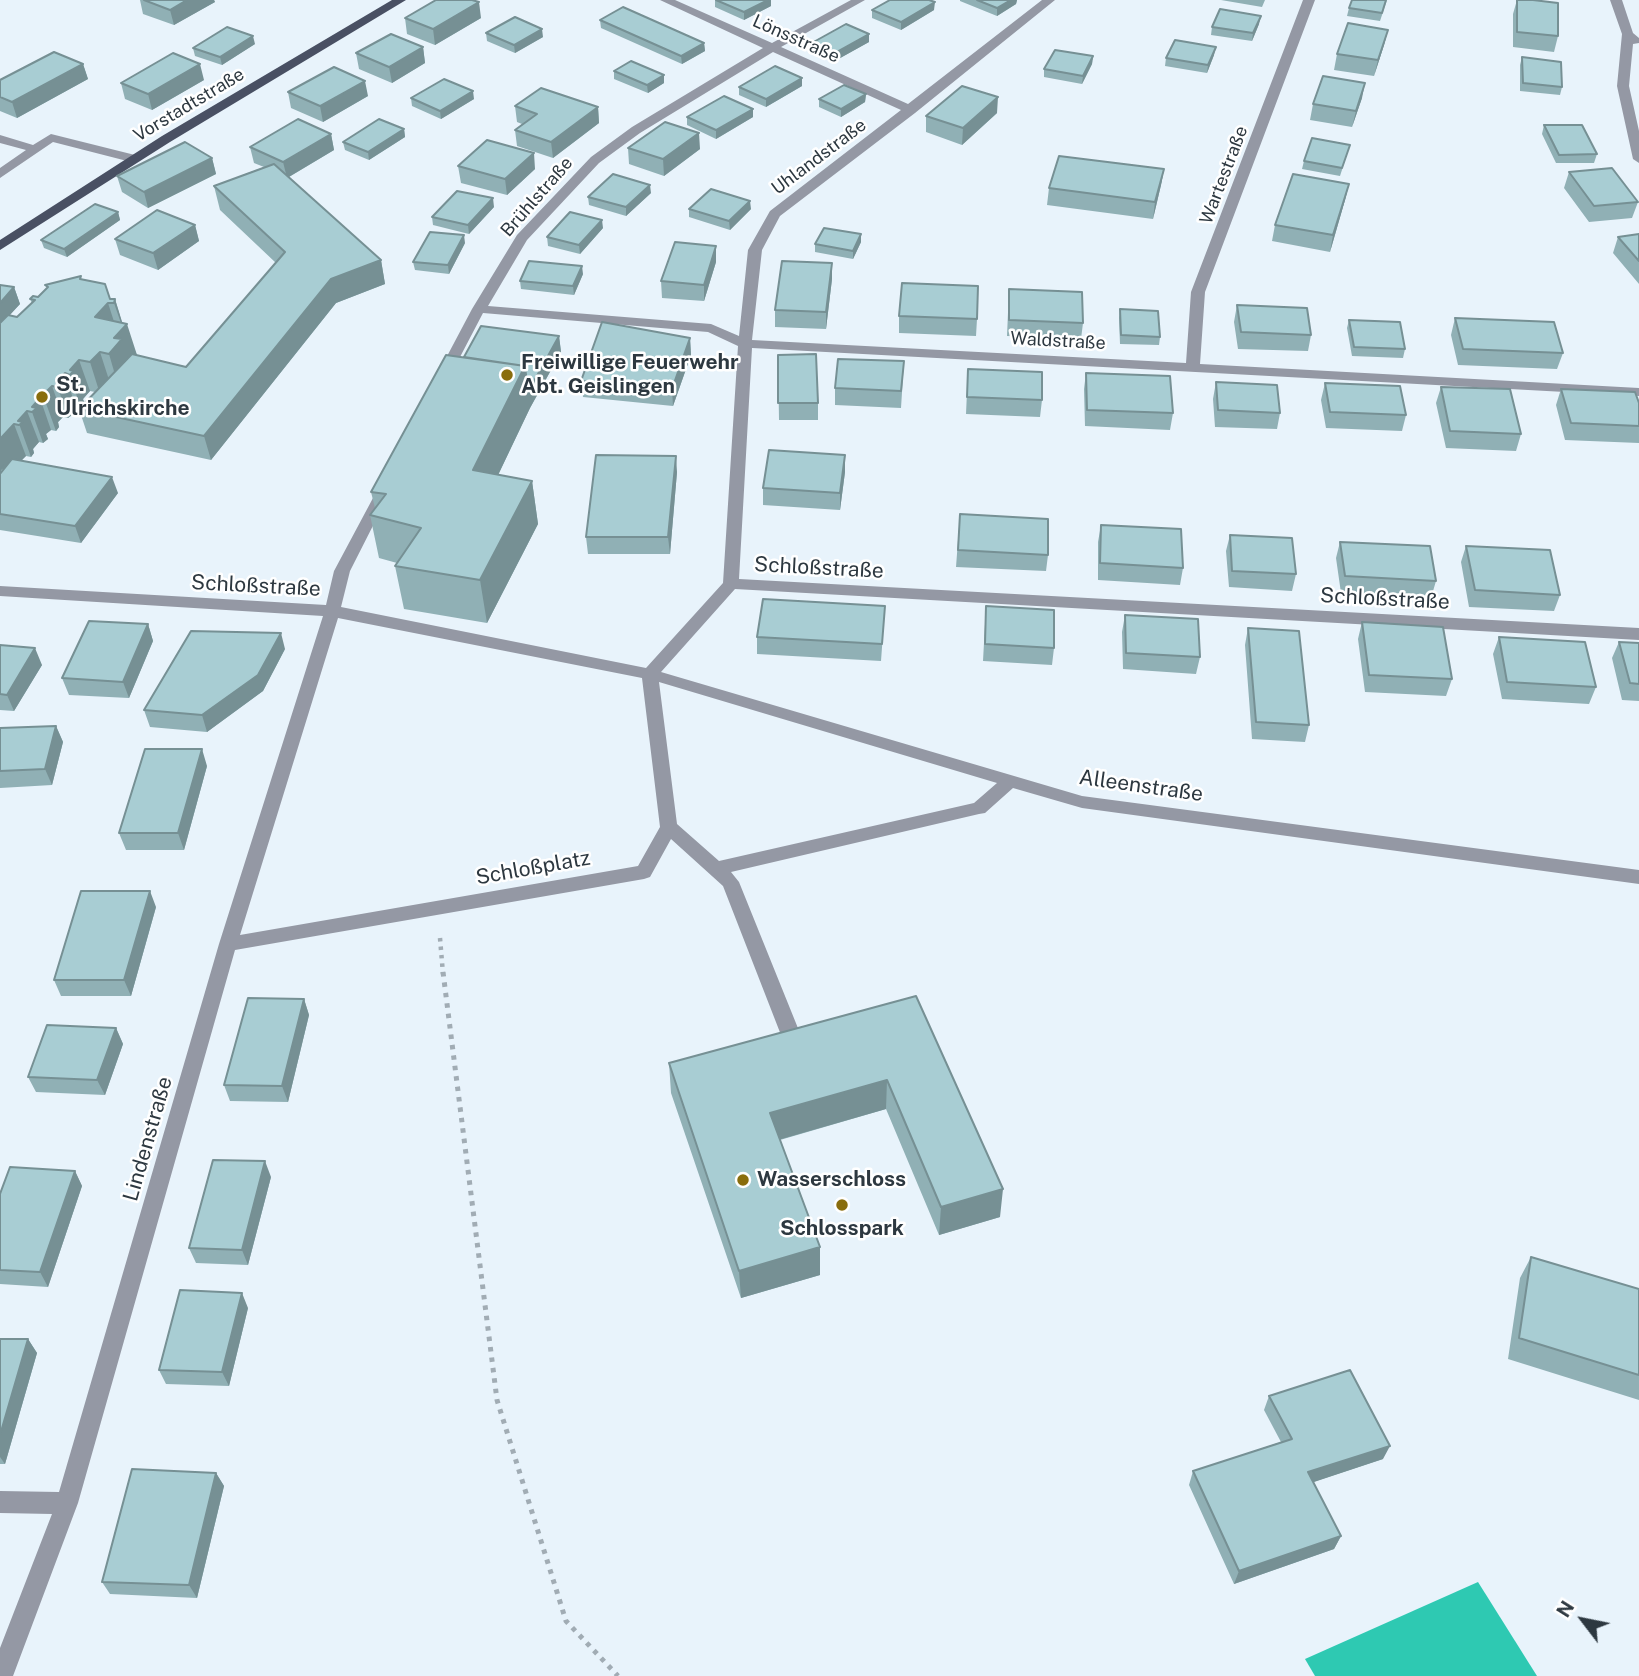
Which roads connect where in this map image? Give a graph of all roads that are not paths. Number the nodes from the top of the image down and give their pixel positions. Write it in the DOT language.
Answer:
graph roads {
  1 [pos="400,0"];
  2 [pos="666,0"];
  3 [pos="859,0"];
  4 [pos="1049,0"];
  5 [pos="1309,0"];
  6 [pos="1616,0"];
  7 [pos="1628,34"];
  8 [pos="1639,46"];
  9 [pos="773,47"];
  10 [pos="911,110"];
  11 [pos="0,139"];
  12 [pos="35,149"];
  13 [pos="135,159"];
  14 [pos="1639,159"];
  15 [pos="0,174"];
  16 [pos="0,246"];
  17 [pos="479,309"];
  18 [pos="745,344"];
  19 [pos="1194,368"];
  20 [pos="1639,391"];
  21 [pos="435,392"];
  22 [pos="386,487"];
  23 [pos="731,584"];
  24 [pos="0,591"];
  25 [pos="332,611"];
  26 [pos="1639,634"];
  27 [pos="650,674"];
  28 [pos="1009,782"];
  29 [pos="669,827"];
  30 [pos="715,869"];
  31 [pos="1639,877"];
  32 [pos="228,944"];
  33 [pos="800,1056"];
  34 [pos="0,1502"];
  35 [pos="66,1503"];
  36 [pos="1,1676"];
  1 -- 13 [label="main road, Vorstadtstraße"];
  2 -- 9 [label="street, Lönsstraße"];
  3 -- 9 [label="street, Brühlstraße"];
  4 -- 10 [label="street, Uhlandstraße"];
  5 -- 19 [label="street, Wartestraße"];
  6 -- 7 [label="street"];
  7 -- 8 [label="street"];
  7 -- 14 [label="street"];
  9 -- 10 [label="street, Lönsstraße"];
  9 -- 17 [label="street, Brühlstraße"];
  10 -- 18 [label="street, Uhlandstraße"];
  11 -- 12 [label="street"];
  12 -- 13 [label="street"];
  12 -- 15 [label="street"];
  13 -- 16 [label="main road, Vorstadtstraße"];
  17 -- 18 [label="street, Waldstraße"];
  17 -- 21 [label="street, Brühlstraße"];
  18 -- 19 [label="street, Waldstraße"];
  18 -- 23 [label="street, Uhlandstraße"];
  19 -- 20 [label="street, Waldstraße"];
  22 -- 25 [label="street"];
  23 -- 26 [label="street, Schloßstraße"];
  23 -- 27 [label="street, Schloßstraße"];
  24 -- 25 [label="street, Schloßstraße"];
  25 -- 27 [label="street, Schloßstraße"];
  25 -- 32 [label="street, Lindenstraße"];
  27 -- 28 [label="street, Alleenstraße"];
  27 -- 29 [label="street"];
  28 -- 30 [label="street"];
  28 -- 31 [label="street, Alleenstraße"];
  29 -- 30 [label="street"];
  29 -- 32 [label="street, Schloßplatz"];
  30 -- 33 [label="street"];
  32 -- 35 [label="street, Lindenstraße"];
  34 -- 35 [label="street"];
  35 -- 36 [label="street, Lindenstraße"];
}
